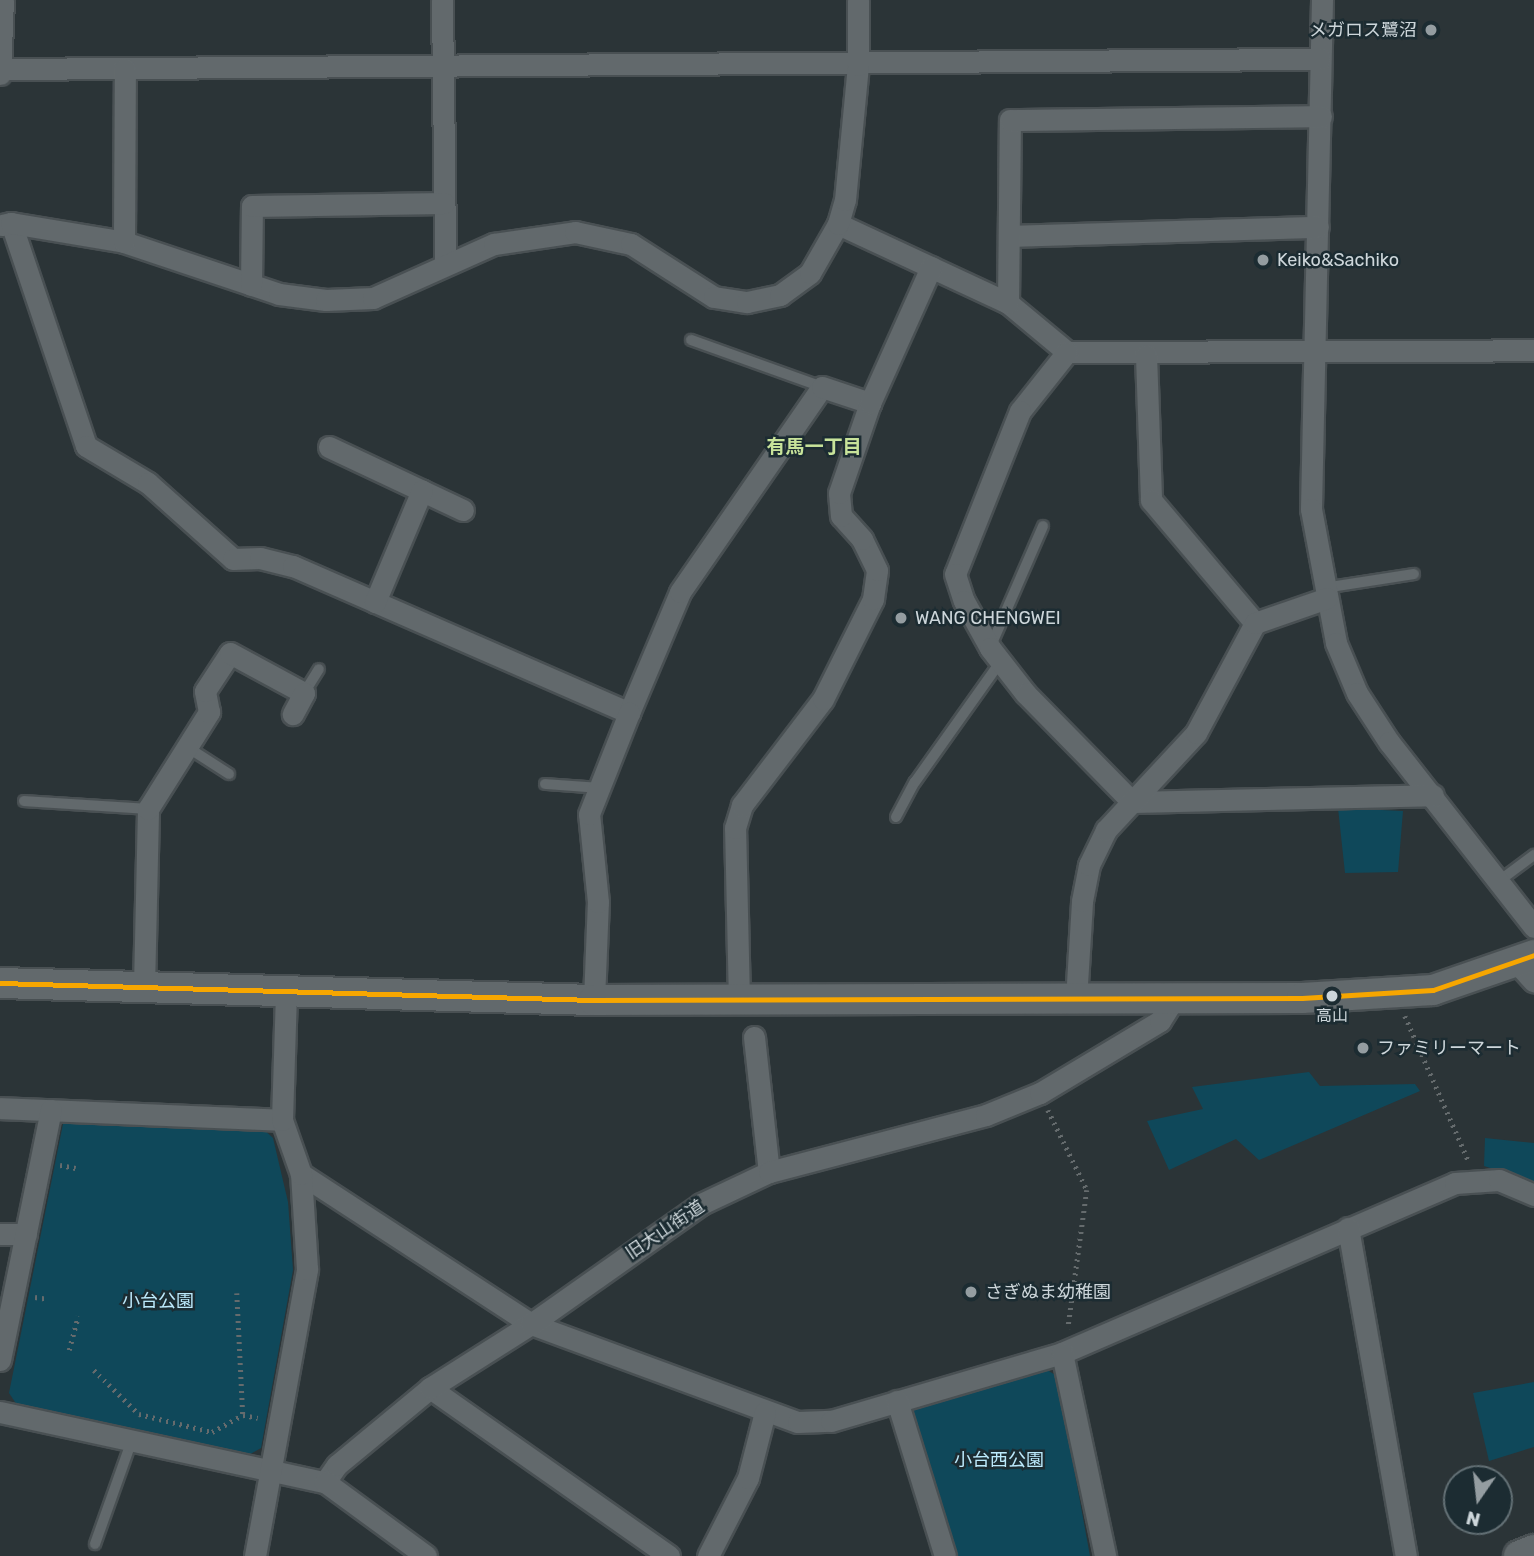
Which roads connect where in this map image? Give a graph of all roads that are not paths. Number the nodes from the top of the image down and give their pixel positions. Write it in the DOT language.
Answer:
graph roads {
  1 [pos="4,0"];
  2 [pos="442,0"];
  3 [pos="858,0"];
  4 [pos="1322,0"];
  5 [pos="1320,59"];
  6 [pos="858,65"];
  7 [pos="443,66"];
  8 [pos="125,69"];
  9 [pos="1,72"];
  10 [pos="1321,116"];
  11 [pos="444,203"];
  12 [pos="6,224"];
  13 [pos="838,224"];
  14 [pos="1318,227"];
  15 [pos="1009,236"];
  16 [pos="124,242"];
  17 [pos="444,263"];
  18 [pos="931,267"];
  19 [pos="251,285"];
  20 [pos="1008,303"];
  21 [pos="691,340"];
  22 [pos="1534,350"];
  23 [pos="1067,352"];
  24 [pos="1315,353"];
  25 [pos="1146,355"];
  26 [pos="822,387"];
  27 [pos="870,403"];
  28 [pos="329,447"];
  29 [pos="422,490"];
  30 [pos="463,510"];
  31 [pos="1043,527"];
  32 [pos="1414,573"];
  33 [pos="1325,593"];
  34 [pos="375,602"];
  35 [pos="1255,623"];
  36 [pos="996,655"];
  37 [pos="319,668"];
  38 [pos="304,693"];
  39 [pos="629,713"];
  40 [pos="293,714"];
  41 [pos="187,747"];
  42 [pos="229,774"];
  43 [pos="545,785"];
  44 [pos="599,788"];
  45 [pos="1433,794"];
  46 [pos="24,801"];
  47 [pos="1132,802"];
  48 [pos="148,809"];
  49 [pos="896,817"];
  50 [pos="1534,855"];
  51 [pos="1499,881"];
  52 [pos="1534,927"];
  53 [pos="1528,967"];
  54 [pos="0,983"];
  55 [pos="144,987"];
  56 [pos="286,993"];
  57 [pos="1174,999"];
  58 [pos="594,1000"];
  59 [pos="1076,1000"];
  60 [pos="739,1001"];
  61 [pos="754,1037"];
  62 [pos="0,1108"];
  63 [pos="51,1111"];
  64 [pos="282,1120"];
  65 [pos="769,1172"];
  66 [pos="301,1174"];
  67 [pos="1534,1195"];
  68 [pos="1348,1228"];
  69 [pos="0,1234"];
  70 [pos="26,1234"];
  71 [pos="531,1324"];
  72 [pos="1064,1352"];
  73 [pos="0,1360"];
  74 [pos="430,1388"];
  75 [pos="897,1401"];
  76 [pos="0,1412"];
  77 [pos="765,1412"];
  78 [pos="132,1440"];
  79 [pos="273,1469"];
  80 [pos="325,1482"];
  81 [pos="95,1544"];
  82 [pos="1534,1550"];
  83 [pos="255,1556"];
  84 [pos="426,1556"];
  85 [pos="669,1556"];
  86 [pos="708,1556"];
  87 [pos="945,1556"];
  88 [pos="1105,1556"];
  89 [pos="1406,1556"];
  90 [pos="1519,1556"];
  1 -- 9 [label="street"];
  2 -- 7 [label="street"];
  3 -- 6 [label="street"];
  4 -- 5 [label="street"];
  5 -- 6 [label="street"];
  5 -- 10 [label="street"];
  6 -- 7 [label="street"];
  6 -- 13 [label="street"];
  7 -- 8 [label="street"];
  7 -- 11 [label="street"];
  8 -- 9 [label="street"];
  8 -- 16 [label="street"];
  10 -- 14 [label="street"];
  10 -- 15 [label="street"];
  11 -- 17 [label="street"];
  11 -- 19 [label="street"];
  12 -- 16 [label="street"];
  12 -- 34 [label="street"];
  13 -- 17 [label="street"];
  13 -- 18 [label="street"];
  14 -- 15 [label="street"];
  14 -- 24 [label="street"];
  15 -- 20 [label="street"];
  16 -- 19 [label="street"];
  17 -- 19 [label="street"];
  18 -- 20 [label="street"];
  18 -- 27 [label="street"];
  20 -- 23 [label="street"];
  21 -- 26 [label="lane"];
  22 -- 24 [label="street"];
  23 -- 25 [label="street"];
  23 -- 36 [label="street"];
  24 -- 25 [label="street"];
  24 -- 33 [label="street"];
  25 -- 35 [label="street"];
  26 -- 27 [label="street"];
  26 -- 39 [label="street"];
  27 -- 60 [label="street"];
  28 -- 29 [label="street"];
  29 -- 30 [label="street"];
  29 -- 34 [label="street"];
  31 -- 36 [label="lane"];
  32 -- 33 [label="lane"];
  33 -- 35 [label="street"];
  33 -- 45 [label="street"];
  34 -- 39 [label="street"];
  35 -- 47 [label="street"];
  36 -- 47 [label="street"];
  36 -- 49 [label="lane"];
  37 -- 38 [label="lane"];
  38 -- 40 [label="street"];
  38 -- 41 [label="street"];
  39 -- 44 [label="street"];
  41 -- 42 [label="lane"];
  41 -- 48 [label="street"];
  43 -- 44 [label="lane"];
  44 -- 58 [label="street"];
  45 -- 47 [label="street"];
  45 -- 51 [label="street"];
  46 -- 48 [label="lane"];
  47 -- 59 [label="street"];
  48 -- 55 [label="street"];
  50 -- 51 [label="lane"];
  51 -- 52 [label="street"];
  53 -- 57 [label="street"];
  54 -- 55 [label="street"];
  55 -- 56 [label="street"];
  56 -- 58 [label="street"];
  56 -- 64 [label="street"];
  57 -- 59 [label="street"];
  57 -- 65 [label="street, 旧大山街道"];
  58 -- 60 [label="street"];
  59 -- 60 [label="street"];
  61 -- 65 [label="street"];
  62 -- 63 [label="street"];
  63 -- 64 [label="street"];
  63 -- 70 [label="street"];
  64 -- 66 [label="street"];
  65 -- 71 [label="street, 旧大山街道"];
  66 -- 71 [label="street"];
  66 -- 79 [label="street"];
  67 -- 68 [label="street"];
  68 -- 72 [label="street"];
  68 -- 89 [label="street"];
  69 -- 70 [label="street"];
  70 -- 73 [label="street"];
  71 -- 74 [label="street, 旧大山街道"];
  71 -- 77 [label="street"];
  72 -- 75 [label="street"];
  72 -- 88 [label="street"];
  74 -- 80 [label="street, 旧大山街道"];
  74 -- 85 [label="street"];
  75 -- 77 [label="street"];
  75 -- 87 [label="street"];
  76 -- 78 [label="street"];
  77 -- 86 [label="street"];
  78 -- 79 [label="street"];
  78 -- 81 [label="lane"];
  79 -- 80 [label="street"];
  79 -- 83 [label="street"];
  80 -- 84 [label="street"];
  82 -- 90 [label="street"];
}
